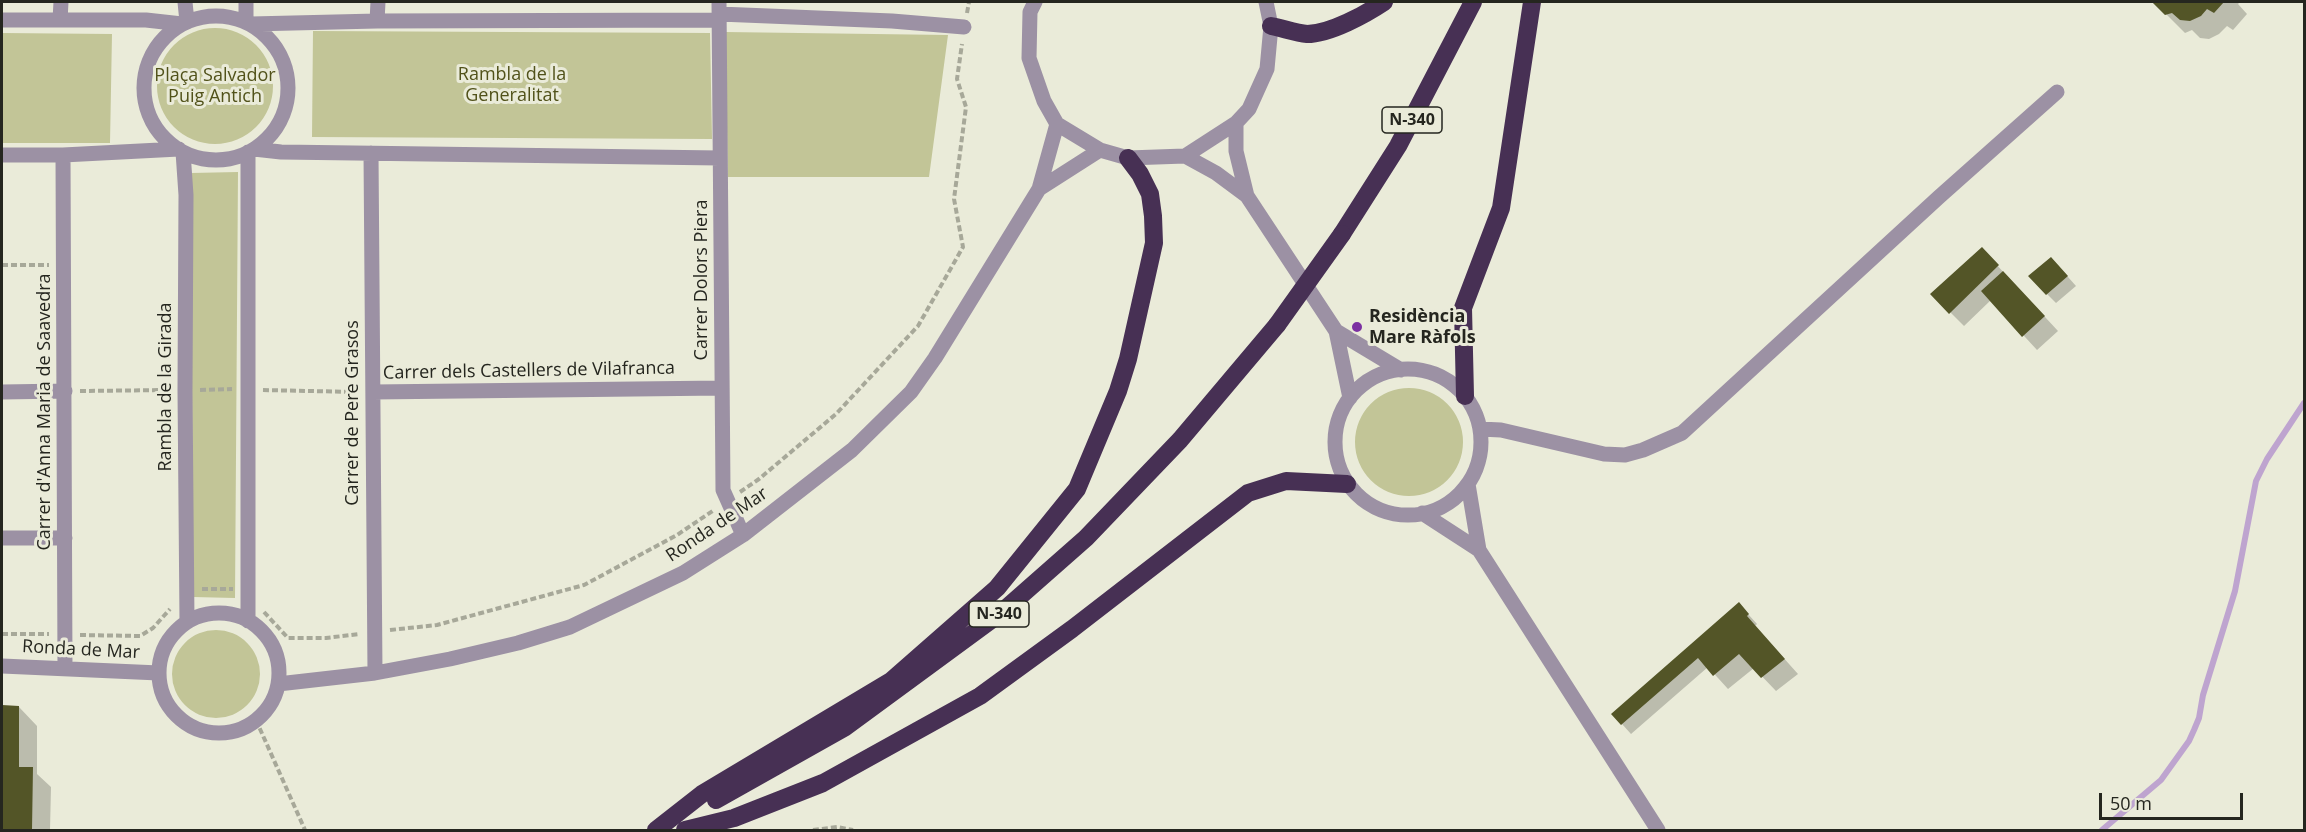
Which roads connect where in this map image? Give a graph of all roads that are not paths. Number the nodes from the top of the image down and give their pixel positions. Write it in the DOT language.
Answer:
graph roads {
  1 [pos="60,2"];
  2 [pos="185,2"];
  3 [pos="246,2"];
  4 [pos="378,2"];
  5 [pos="1035,2"];
  6 [pos="1266,2"];
  7 [pos="1384,2"];
  8 [pos="1473,2"];
  9 [pos="1532,2"];
  10 [pos="719,12"];
  11 [pos="2,20"];
  12 [pos="60,20"];
  13 [pos="377,21"];
  14 [pos="184,23"];
  15 [pos="248,23"];
  16 [pos="1271,26"];
  17 [pos="964,27"];
  18 [pos="2057,92"];
  19 [pos="1236,123"];
  20 [pos="1057,124"];
  21 [pos="181,150"];
  22 [pos="1100,150"];
  23 [pos="251,151"];
  24 [pos="371,153"];
  25 [pos="2,155"];
  26 [pos="63,155"];
  27 [pos="1185,156"];
  28 [pos="720,158"];
  29 [pos="1128,158"];
  30 [pos="1039,189"];
  31 [pos="1247,196"];
  32 [pos="1336,331"];
  33 [pos="1401,370"];
  34 [pos="722,388"];
  35 [pos="65,392"];
  36 [pos="373,392"];
  37 [pos="2,393"];
  38 [pos="1465,396"];
  39 [pos="1350,398"];
  40 [pos="1479,429"];
  41 [pos="1347,484"];
  42 [pos="1468,484"];
  43 [pos="1422,513"];
  44 [pos="743,535"];
  45 [pos="2,538"];
  46 [pos="65,538"];
  47 [pos="1479,550"];
  48 [pos="248,621"];
  49 [pos="187,622"];
  50 [pos="2,666"];
  51 [pos="65,668"];
  52 [pos="159,673"];
  53 [pos="375,673"];
  54 [pos="278,684"];
  55 [pos="656,831"];
  56 [pos="662,831"];
  57 [pos="685,831"];
  58 [pos="1658,831"];
  1 -- 12 [label="street"];
  2 -- 14 [label="street"];
  3 -- 15 [label="street"];
  4 -- 13 [label="street"];
  5 -- 20 [label="street"];
  6 -- 16 [label="street"];
  7 -- 16 [label="highway"];
  8 -- 56 [label="highway, N-340, bridge"];
  9 -- 38 [label="highway"];
  10 -- 13 [label="street"];
  10 -- 17 [label="street"];
  10 -- 28 [label="street, Carrer Dolors Piera"];
  11 -- 12 [label="street"];
  12 -- 14 [label="street"];
  13 -- 15 [label="street"];
  14 -- 15 [label="street"];
  14 -- 21 [label="street"];
  15 -- 23 [label="street"];
  16 -- 19 [label="street"];
  18 -- 40 [label="street"];
  19 -- 27 [label="street"];
  19 -- 31 [label="street"];
  20 -- 22 [label="street"];
  20 -- 30 [label="street, Ronda de Mar"];
  21 -- 23 [label="street"];
  21 -- 26 [label="street"];
  21 -- 49 [label="street, Rambla de la Girada"];
  22 -- 29 [label="street"];
  22 -- 30 [label="street, Ronda de Mar"];
  23 -- 24 [label="street"];
  23 -- 48 [label="street"];
  24 -- 28 [label="street"];
  24 -- 36 [label="street, Carrer de Pere Grasos"];
  25 -- 26 [label="street"];
  26 -- 35 [label="street, Carrer d'Anna Maria de Saavedra"];
  27 -- 29 [label="street"];
  27 -- 31 [label="street"];
  28 -- 34 [label="street, Carrer Dolors Piera"];
  29 -- 55 [label="highway"];
  30 -- 44 [label="street, Ronda de Mar"];
  31 -- 32 [label="street"];
  32 -- 33 [label="street"];
  32 -- 39 [label="street"];
  33 -- 38 [label="street"];
  33 -- 39 [label="street"];
  34 -- 36 [label="street, Carrer dels Castellers de Vilafranca"];
  34 -- 44 [label="street, Carrer Dolors Piera"];
  35 -- 37 [label="street"];
  35 -- 46 [label="street, Carrer d'Anna Maria de Saavedra"];
  36 -- 53 [label="street, Carrer de Pere Grasos"];
  38 -- 40 [label="street"];
  39 -- 41 [label="street"];
  40 -- 42 [label="street"];
  41 -- 43 [label="street"];
  41 -- 57 [label="highway"];
  42 -- 43 [label="street"];
  42 -- 47 [label="street"];
  43 -- 47 [label="street"];
  44 -- 53 [label="street, Ronda de Mar"];
  45 -- 46 [label="street"];
  46 -- 51 [label="street, Carrer d'Anna Maria de Saavedra"];
  47 -- 58 [label="street"];
  48 -- 49 [label="street, Ronda de Mar"];
  48 -- 54 [label="street, Ronda de Mar"];
  49 -- 52 [label="street, Ronda de Mar"];
  50 -- 51 [label="street, Ronda de Mar"];
  51 -- 52 [label="street, Ronda de Mar"];
  52 -- 54 [label="street, Ronda de Mar"];
  53 -- 54 [label="street, Ronda de Mar"];
}
